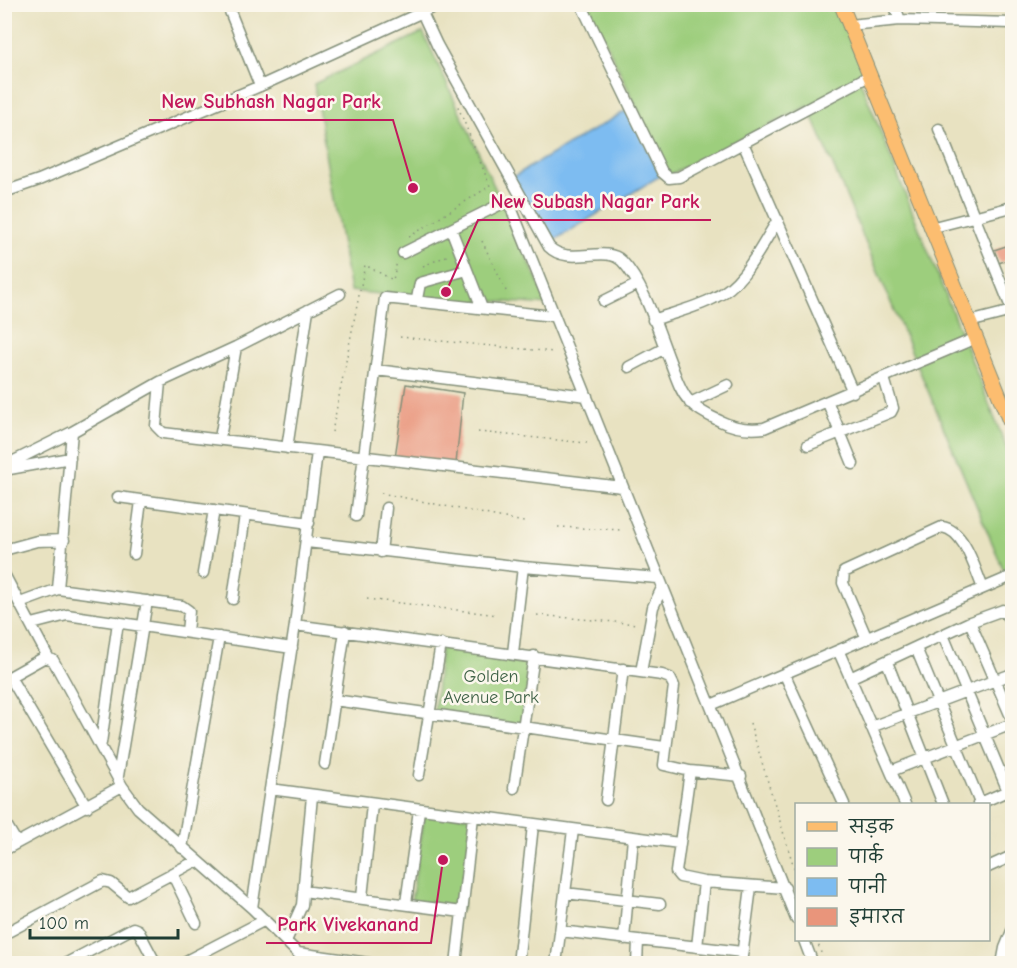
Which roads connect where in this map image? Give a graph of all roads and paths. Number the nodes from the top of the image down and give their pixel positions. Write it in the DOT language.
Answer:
graph roads {
  1 [pos="227,4"];
  2 [pos="440,4"];
  3 [pos="581,4"];
  4 [pos="841,4"];
  5 [pos="894,4"];
  6 [pos="419,9"];
  7 [pos="900,20"];
  8 [pos="1012,23"];
  9 [pos="849,25"];
  10 [pos="869,76"];
  11 [pos="260,86"];
  12 [pos="456,102"];
  13 [pos="939,129"];
  14 [pos="743,143"];
  15 [pos="490,186"];
  16 [pos="4,192"];
  17 [pos="1012,207"];
  18 [pos="973,216"];
  19 [pos="778,220"];
  20 [pos="930,228"];
  21 [pos="451,229"];
  22 [pos="482,240"];
  23 [pos="403,253"];
  24 [pos="449,255"];
  25 [pos="423,266"];
  26 [pos="467,270"];
  27 [pos="638,284"];
  28 [pos="506,291"];
  29 [pos="340,294"];
  30 [pos="417,300"];
  31 [pos="604,301"];
  32 [pos="482,308"];
  33 [pos="308,310"];
  34 [pos="1012,310"];
  35 [pos="553,316"];
  36 [pos="653,320"];
  37 [pos="969,322"];
  38 [pos="400,337"];
  39 [pos="976,338"];
  40 [pos="236,347"];
  41 [pos="665,348"];
  42 [pos="554,352"];
  43 [pos="629,367"];
  44 [pos="376,370"];
  45 [pos="884,378"];
  46 [pos="160,382"];
  47 [pos="728,385"];
  48 [pos="853,392"];
  49 [pos="587,396"];
  50 [pos="690,403"];
  51 [pos="828,403"];
  52 [pos="1012,423"];
  53 [pos="72,432"];
  54 [pos="478,432"];
  55 [pos="839,432"];
  56 [pos="220,438"];
  57 [pos="586,443"];
  58 [pos="808,445"];
  59 [pos="287,448"];
  60 [pos="317,452"];
  61 [pos="70,458"];
  62 [pos="363,458"];
  63 [pos="853,464"];
  64 [pos="4,468"];
  65 [pos="622,487"];
  66 [pos="381,493"];
  67 [pos="118,497"];
  68 [pos="141,501"];
  69 [pos="386,508"];
  70 [pos="214,510"];
  71 [pos="245,515"];
  72 [pos="356,516"];
  73 [pos="524,522"];
  74 [pos="309,523"];
  75 [pos="558,527"];
  76 [pos="622,531"];
  77 [pos="64,540"];
  78 [pos="307,542"];
  79 [pos="4,550"];
  80 [pos="381,552"];
  81 [pos="134,554"];
  82 [pos="523,567"];
  83 [pos="203,573"];
  84 [pos="4,574"];
  85 [pos="1012,576"];
  86 [pos="660,583"];
  87 [pos="983,588"];
  88 [pos="58,589"];
  89 [pos="233,599"];
  90 [pos="367,599"];
  91 [pos="147,601"];
  92 [pos="20,603"];
  93 [pos="498,615"];
  94 [pos="537,615"];
  95 [pos="118,622"];
  96 [pos="970,622"];
  97 [pos="1012,623"];
  98 [pos="32,624"];
  99 [pos="637,624"];
  100 [pos="295,625"];
  101 [pos="144,626"];
  102 [pos="187,632"];
  103 [pos="345,632"];
  104 [pos="943,635"];
  105 [pos="219,637"];
  106 [pos="867,639"];
  107 [pos="441,645"];
  108 [pos="292,648"];
  109 [pos="916,648"];
  110 [pos="839,652"];
  111 [pos="513,653"];
  112 [pos="534,656"];
  113 [pos="48,657"];
  114 [pos="887,662"];
  115 [pos="623,669"];
  116 [pos="641,672"];
  117 [pos="1012,674"];
  118 [pos="785,675"];
  119 [pos="852,677"];
  120 [pos="7,679"];
  121 [pos="996,679"];
  122 [pos="968,691"];
  123 [pos="334,700"];
  124 [pos="936,702"];
  125 [pos="711,705"];
  126 [pos="429,713"];
  127 [pos="906,714"];
  128 [pos="1012,722"];
  129 [pos="750,723"];
  130 [pos="871,727"];
  131 [pos="524,728"];
  132 [pos="986,734"];
  133 [pos="613,740"];
  134 [pos="100,743"];
  135 [pos="955,746"];
  136 [pos="664,747"];
  137 [pos="925,758"];
  138 [pos="325,764"];
  139 [pos="690,771"];
  140 [pos="891,771"];
  141 [pos="419,775"];
  142 [pos="741,776"];
  143 [pos="120,781"];
  144 [pos="514,788"];
  145 [pos="270,789"];
  146 [pos="1010,790"];
  147 [pos="312,796"];
  148 [pos="606,800"];
  149 [pos="844,803"];
  150 [pos="905,803"];
  151 [pos="943,803"];
  152 [pos="979,803"];
  153 [pos="981,803"];
  154 [pos="372,805"];
  155 [pos="87,807"];
  156 [pos="419,810"];
  157 [pos="473,817"];
  158 [pos="4,821"];
  159 [pos="533,825"];
  160 [pos="573,830"];
  161 [pos="633,838"];
  162 [pos="17,843"];
  163 [pos="680,843"];
  164 [pos="182,848"];
  165 [pos="4,850"];
  166 [pos="1012,856"];
  167 [pos="196,861"];
  168 [pos="990,866"];
  169 [pos="795,871"];
  170 [pos="172,873"];
  171 [pos="704,882"];
  172 [pos="751,886"];
  173 [pos="785,888"];
  174 [pos="303,891"];
  175 [pos="565,893"];
  176 [pos="362,897"];
  177 [pos="627,900"];
  178 [pos="406,903"];
  179 [pos="660,904"];
  180 [pos="252,908"];
  181 [pos="462,912"];
  182 [pos="795,916"];
  183 [pos="265,920"];
  184 [pos="196,923"];
  185 [pos="560,931"];
  186 [pos="1012,931"];
  187 [pos="4,934"];
  188 [pos="624,939"];
  189 [pos="286,941"];
  190 [pos="638,941"];
  191 [pos="805,941"];
  192 [pos="697,947"];
  193 [pos="742,952"];
  194 [pos="298,953"];
  195 [pos="188,960"];
  196 [pos="65,963"];
  197 [pos="156,963"];
  198 [pos="309,963"];
  199 [pos="375,963"];
  200 [pos="456,963"];
  201 [pos="518,963"];
  202 [pos="556,963"];
  203 [pos="637,963"];
  204 [pos="741,963"];
  205 [pos="813,963"];
  206 [pos="1002,963"];
  1 -- 11 [label="street"];
  2 -- 6 [label="street"];
  3 -- 14 [label="street"];
  4 -- 9 [label="main road"];
  5 -- 7 [label="street"];
  6 -- 11 [label="street"];
  6 -- 27 [label="street"];
  7 -- 8 [label="street"];
  7 -- 9 [label="street"];
  9 -- 10 [label="main road"];
  10 -- 14 [label="street"];
  10 -- 20 [label="main road"];
  11 -- 16 [label="street"];
  12 -- 15 [label="path"];
  13 -- 18 [label="street"];
  14 -- 19 [label="street"];
  17 -- 18 [label="street"];
  18 -- 20 [label="street"];
  18 -- 34 [label="street"];
  19 -- 36 [label="street"];
  19 -- 48 [label="street"];
  20 -- 37 [label="main road"];
  21 -- 23 [label="street"];
  21 -- 26 [label="street"];
  21 -- 35 [label="street"];
  22 -- 28 [label="path"];
  24 -- 25 [label="path"];
  26 -- 30 [label="street"];
  26 -- 32 [label="street"];
  27 -- 31 [label="street"];
  27 -- 36 [label="street"];
  29 -- 33 [label="street"];
  30 -- 32 [label="street"];
  30 -- 44 [label="street"];
  32 -- 35 [label="street"];
  33 -- 40 [label="street"];
  33 -- 59 [label="street"];
  34 -- 37 [label="street"];
  35 -- 49 [label="street"];
  36 -- 41 [label="street"];
  37 -- 39 [label="main road"];
  38 -- 42 [label="path"];
  39 -- 45 [label="street"];
  39 -- 52 [label="main road"];
  40 -- 46 [label="street"];
  40 -- 56 [label="street"];
  41 -- 43 [label="street"];
  41 -- 50 [label="street"];
  44 -- 49 [label="street"];
  44 -- 62 [label="street"];
  45 -- 48 [label="street"];
  45 -- 55 [label="street"];
  46 -- 53 [label="street"];
  46 -- 56 [label="street"];
  47 -- 50 [label="street"];
  48 -- 51 [label="street"];
  49 -- 65 [label="street"];
  50 -- 51 [label="street"];
  51 -- 55 [label="street"];
  53 -- 61 [label="street"];
  53 -- 64 [label="street"];
  54 -- 57 [label="path"];
  55 -- 58 [label="street"];
  55 -- 63 [label="street"];
  56 -- 59 [label="street"];
  59 -- 60 [label="street"];
  60 -- 62 [label="street"];
  60 -- 74 [label="street"];
  61 -- 64 [label="street"];
  61 -- 77 [label="street"];
  62 -- 65 [label="street"];
  62 -- 72 [label="street"];
  65 -- 86 [label="street"];
  66 -- 73 [label="path"];
  67 -- 68 [label="street"];
  68 -- 70 [label="street"];
  68 -- 81 [label="street"];
  69 -- 80 [label="street"];
  70 -- 71 [label="street"];
  70 -- 83 [label="street"];
  71 -- 74 [label="street"];
  71 -- 89 [label="street"];
  74 -- 78 [label="street"];
  75 -- 76 [label="path"];
  77 -- 79 [label="street"];
  77 -- 88 [label="street"];
  78 -- 80 [label="street"];
  78 -- 100 [label="street"];
  80 -- 82 [label="street"];
  82 -- 86 [label="street"];
  82 -- 111 [label="street"];
  84 -- 92 [label="street"];
  85 -- 87 [label="street"];
  86 -- 116 [label="street"];
  86 -- 125 [label="street"];
  87 -- 106 [label="street"];
  87 -- 106 [label="street"];
  88 -- 91 [label="street"];
  88 -- 92 [label="street"];
  90 -- 93 [label="path"];
  91 -- 101 [label="street"];
  91 -- 102 [label="street"];
  92 -- 98 [label="street"];
  94 -- 99 [label="path"];
  95 -- 98 [label="street"];
  95 -- 101 [label="street"];
  95 -- 134 [label="street"];
  96 -- 97 [label="street"];
  96 -- 104 [label="street"];
  96 -- 121 [label="street"];
  98 -- 113 [label="street"];
  100 -- 103 [label="street"];
  100 -- 108 [label="street"];
  101 -- 102 [label="street"];
  101 -- 143 [label="street"];
  102 -- 105 [label="street"];
  103 -- 107 [label="street"];
  103 -- 123 [label="street"];
  104 -- 109 [label="street"];
  104 -- 122 [label="street"];
  105 -- 108 [label="street"];
  105 -- 164 [label="street"];
  106 -- 110 [label="street"];
  107 -- 111 [label="street"];
  107 -- 126 [label="street"];
  108 -- 145 [label="street"];
  109 -- 114 [label="street"];
  109 -- 124 [label="street"];
  110 -- 118 [label="street"];
  110 -- 119 [label="street"];
  111 -- 112 [label="street"];
  112 -- 115 [label="street"];
  112 -- 131 [label="street"];
  113 -- 120 [label="street"];
  113 -- 134 [label="street"];
  114 -- 119 [label="street"];
  114 -- 127 [label="street"];
  115 -- 116 [label="street"];
  115 -- 133 [label="street"];
  116 -- 136 [label="street"];
  117 -- 121 [label="street"];
  118 -- 125 [label="street"];
  118 -- 149 [label="street"];
  119 -- 130 [label="street"];
  120 -- 155 [label="street"];
  121 -- 122 [label="street"];
  121 -- 128 [label="street"];
  122 -- 124 [label="street"];
  122 -- 132 [label="street"];
  123 -- 126 [label="street"];
  123 -- 138 [label="street"];
  124 -- 127 [label="street"];
  124 -- 135 [label="street"];
  125 -- 142 [label="street"];
  126 -- 131 [label="street"];
  126 -- 141 [label="street"];
  127 -- 130 [label="street"];
  127 -- 137 [label="street"];
  128 -- 132 [label="street"];
  129 -- 169 [label="path"];
  130 -- 140 [label="street"];
  131 -- 133 [label="street"];
  131 -- 144 [label="street"];
  132 -- 135 [label="street"];
  132 -- 146 [label="street"];
  133 -- 136 [label="street"];
  133 -- 148 [label="street"];
  134 -- 143 [label="street"];
  135 -- 137 [label="street"];
  135 -- 152 [label="street"];
  136 -- 139 [label="street"];
  137 -- 140 [label="street"];
  137 -- 151 [label="street"];
  139 -- 142 [label="street"];
  139 -- 163 [label="street"];
  140 -- 150 [label="street"];
  142 -- 173 [label="street"];
  143 -- 155 [label="street"];
  143 -- 164 [label="street"];
  145 -- 147 [label="street"];
  145 -- 180 [label="street"];
  146 -- 153 [label="street"];
  147 -- 154 [label="street"];
  147 -- 174 [label="street"];
  154 -- 156 [label="street"];
  154 -- 176 [label="street"];
  155 -- 162 [label="street"];
  156 -- 157 [label="street"];
  156 -- 178 [label="street"];
  157 -- 159 [label="street"];
  157 -- 181 [label="street"];
  158 -- 162 [label="street"];
  159 -- 160 [label="street"];
  159 -- 201 [label="street"];
  160 -- 161 [label="street"];
  160 -- 175 [label="street"];
  161 -- 163 [label="street"];
  161 -- 177 [label="street"];
  162 -- 165 [label="street"];
  163 -- 171 [label="street"];
  164 -- 167 [label="street"];
  166 -- 168 [label="street"];
  167 -- 170 [label="street"];
  167 -- 180 [label="street"];
  170 -- 184 [label="street"];
  170 -- 187 [label="street"];
  171 -- 172 [label="street"];
  171 -- 192 [label="street"];
  172 -- 173 [label="street"];
  172 -- 193 [label="street"];
  173 -- 182 [label="street"];
  174 -- 176 [label="street"];
  174 -- 189 [label="street"];
  175 -- 177 [label="street"];
  175 -- 185 [label="street"];
  176 -- 178 [label="street"];
  177 -- 179 [label="street"];
  177 -- 188 [label="street"];
  178 -- 181 [label="street"];
  180 -- 183 [label="street"];
  181 -- 200 [label="street"];
  183 -- 189 [label="street"];
  183 -- 195 [label="street"];
  185 -- 188 [label="street"];
  185 -- 202 [label="street"];
  186 -- 206 [label="street"];
  188 -- 190 [label="street"];
  189 -- 194 [label="street"];
  190 -- 192 [label="street"];
  190 -- 203 [label="street"];
  191 -- 205 [label="street"];
  192 -- 193 [label="street"];
  193 -- 204 [label="street"];
  194 -- 198 [label="street"];
  194 -- 199 [label="street"];
  196 -- 197 [label="street"];
}
